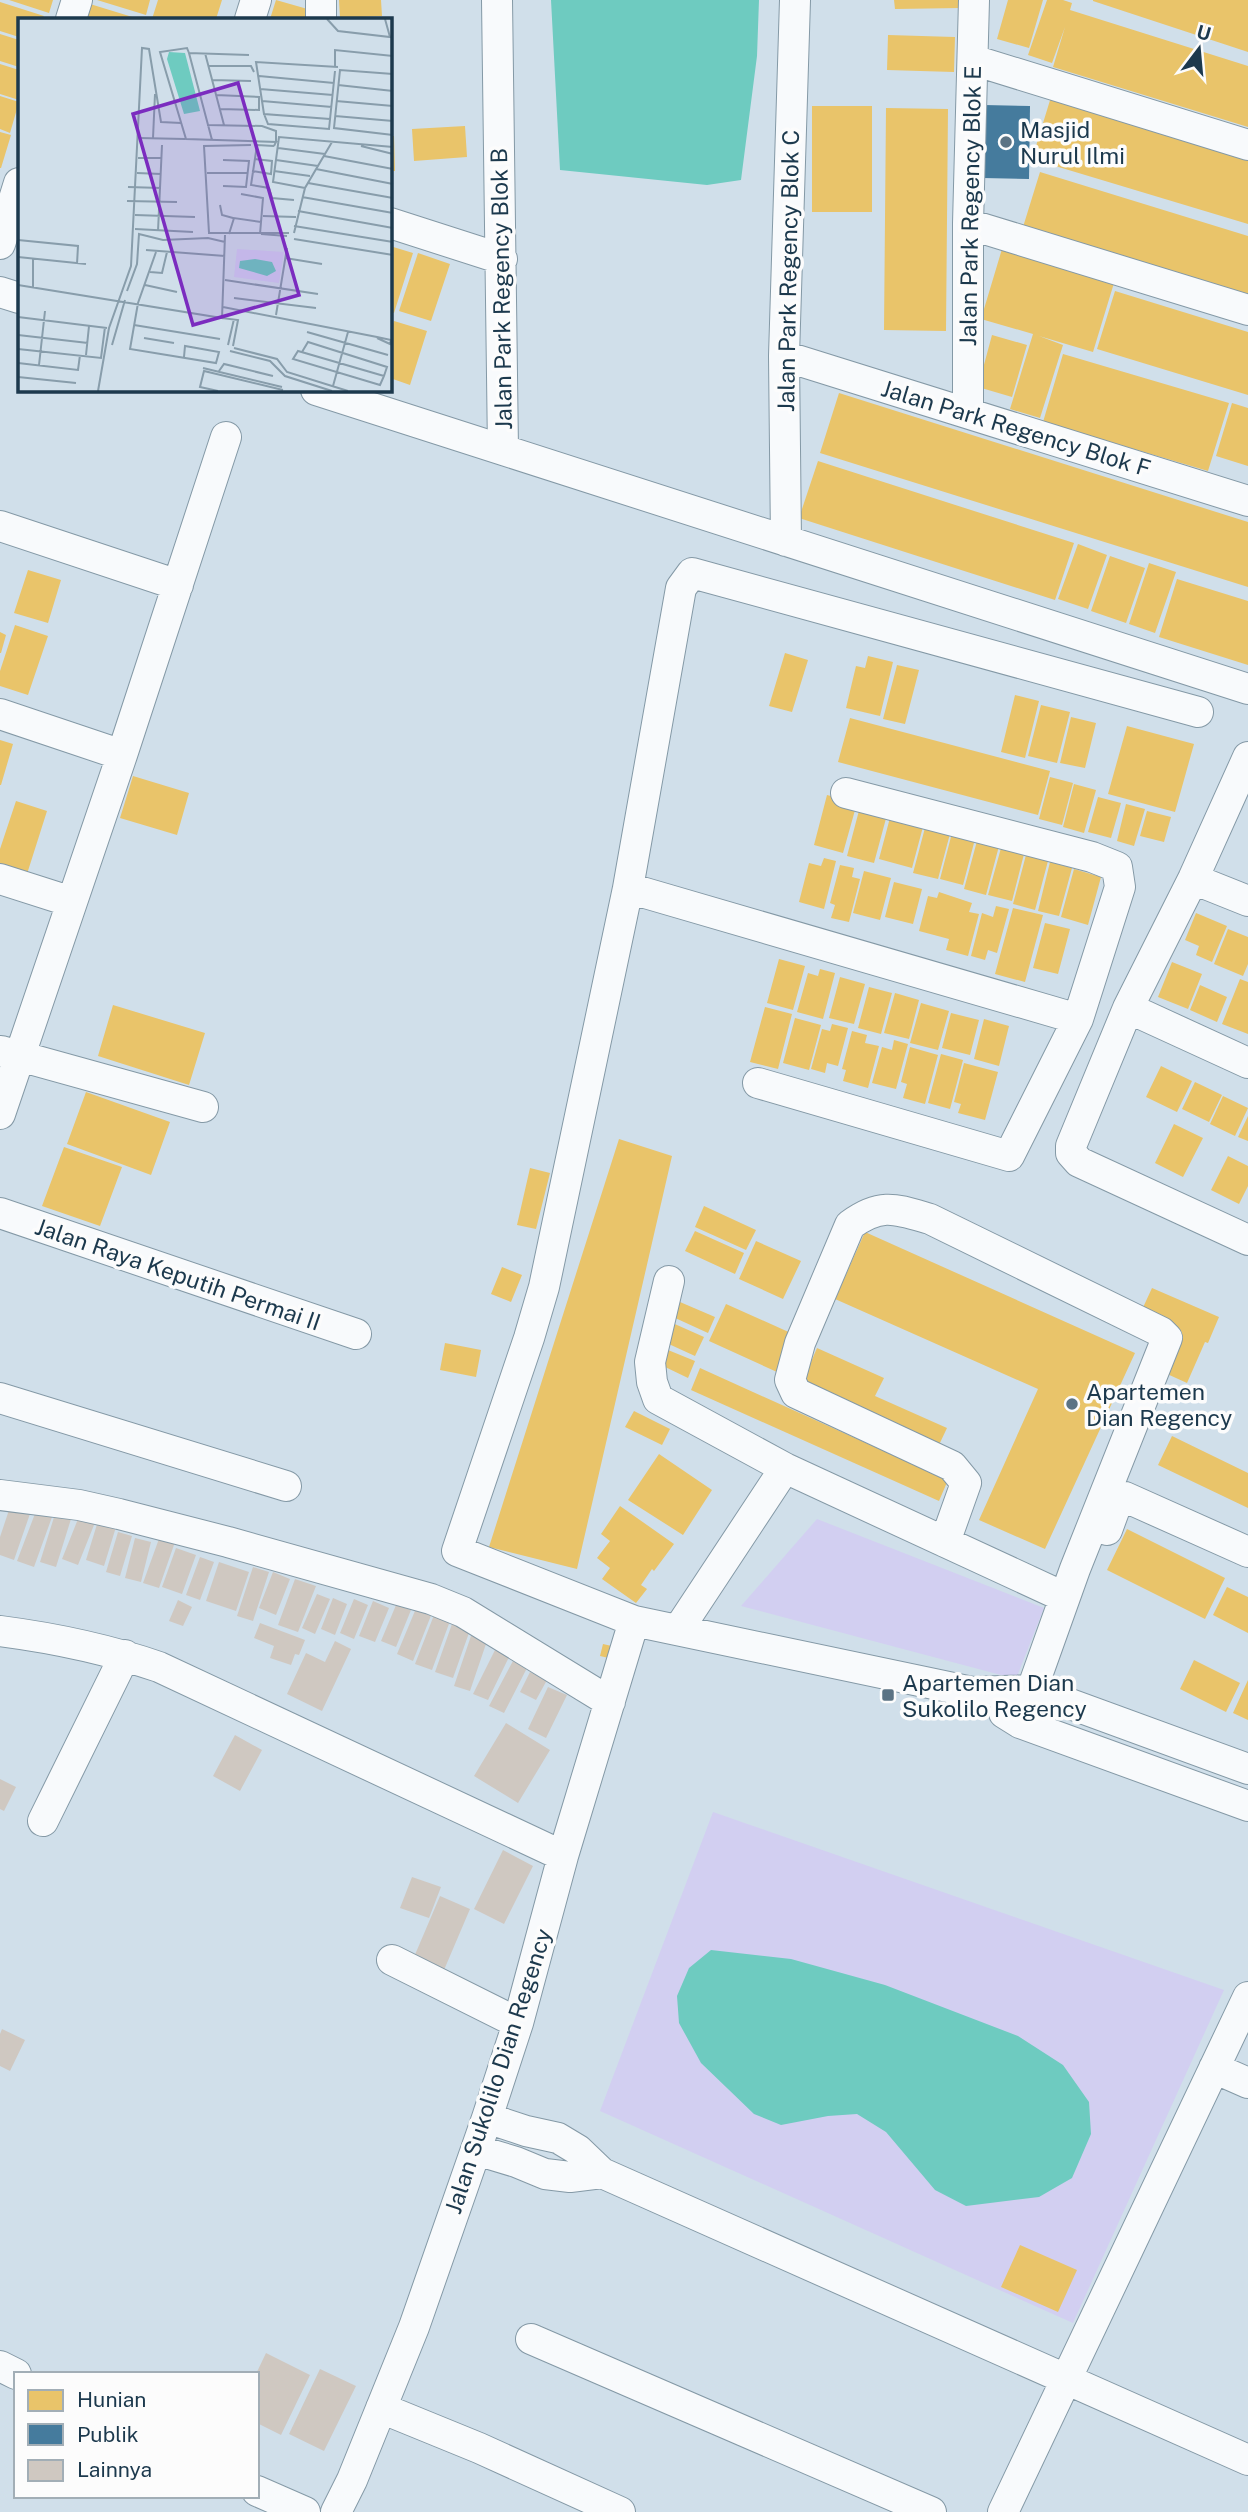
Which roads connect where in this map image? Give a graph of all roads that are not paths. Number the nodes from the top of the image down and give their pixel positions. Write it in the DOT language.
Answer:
graph roads {
  1 [pos="77,0"];
  2 [pos="256,0"];
  3 [pos="321,0"];
  4 [pos="497,0"];
  5 [pos="795,0"];
  6 [pos="974,0"];
  7 [pos="71,18"];
  8 [pos="250,18"];
  9 [pos="321,18"];
  10 [pos="973,60"];
  11 [pos="1248,145"];
  12 [pos="18,186"];
  13 [pos="392,224"];
  14 [pos="968,224"];
  15 [pos="0,244"];
  16 [pos="502,260"];
  17 [pos="0,292"];
  18 [pos="18,298"];
  19 [pos="1248,310"];
  20 [pos="784,356"];
  21 [pos="322,392"];
  22 [pos="968,412"];
  23 [pos="226,437"];
  24 [pos="503,450"];
  25 [pos="1248,501"];
  26 [pos="0,526"];
  27 [pos="786,541"];
  28 [pos="178,584"];
  29 [pos="1248,689"];
  30 [pos="1198,712"];
  31 [pos="0,714"];
  32 [pos="122,755"];
  33 [pos="1248,757"];
  34 [pos="846,793"];
  35 [pos="1193,878"];
  36 [pos="0,879"];
  37 [pos="628,888"];
  38 [pos="1248,901"];
  39 [pos="72,902"];
  40 [pos="1128,1008"];
  41 [pos="1078,1019"];
  42 [pos="10,1054"];
  43 [pos="1248,1063"];
  44 [pos="758,1083"];
  45 [pos="203,1107"];
  46 [pos="0,1114"];
  47 [pos="0,1213"];
  48 [pos="1248,1240"];
  49 [pos="669,1281"];
  50 [pos="356,1334"];
  51 [pos="0,1398"];
  52 [pos="785,1468"];
  53 [pos="286,1486"];
  54 [pos="0,1495"];
  55 [pos="945,1542"];
  56 [pos="1248,1552"];
  57 [pos="1075,1569"];
  58 [pos="1064,1597"];
  59 [pos="634,1621"];
  60 [pos="678,1630"];
  61 [pos="0,1631"];
  62 [pos="125,1655"];
  63 [pos="1032,1690"];
  64 [pos="972,1692"];
  65 [pos="610,1702"];
  66 [pos="1020,1723"];
  67 [pos="1248,1769"];
  68 [pos="1248,1806"];
  69 [pos="43,1821"];
  70 [pos="563,1856"];
  71 [pos="392,1960"];
  72 [pos="1248,1997"];
  73 [pos="518,2023"];
  74 [pos="1214,2068"];
  75 [pos="1248,2083"];
  76 [pos="487,2118"];
  77 [pos="476,2150"];
  78 [pos="601,2173"];
  79 [pos="531,2339"];
  80 [pos="1066,2378"];
  81 [pos="381,2408"];
  82 [pos="1248,2460"];
  83 [pos="259,2492"];
  84 [pos="305,2512"];
  85 [pos="336,2512"];
  86 [pos="620,2512"];
  87 [pos="932,2512"];
  88 [pos="1003,2512"];
  1 -- 7 [label="street"];
  2 -- 8 [label="street"];
  3 -- 9 [label="street"];
  4 -- 16 [label="street, Jalan Park Regency Blok B"];
  5 -- 20 [label="street, Jalan Park Regency Blok C"];
  6 -- 10 [label="street, Jalan Park Regency Blok E"];
  10 -- 11 [label="street"];
  10 -- 14 [label="street, Jalan Park Regency Blok E"];
  12 -- 15 [label="street"];
  13 -- 16 [label="street"];
  14 -- 19 [label="street"];
  14 -- 22 [label="street, Jalan Park Regency Blok E"];
  16 -- 24 [label="street, Jalan Park Regency Blok B"];
  17 -- 18 [label="street"];
  20 -- 22 [label="street, Jalan Park Regency Blok F"];
  20 -- 27 [label="street, Jalan Park Regency Blok C"];
  21 -- 24 [label="street"];
  22 -- 25 [label="street, Jalan Park Regency Blok F"];
  23 -- 28 [label="street"];
  24 -- 27 [label="street, Jalan Park Regency Blok B"];
  26 -- 28 [label="street"];
  27 -- 29 [label="street"];
  28 -- 32 [label="street"];
  30 -- 37 [label="street"];
  31 -- 32 [label="street"];
  32 -- 39 [label="street"];
  33 -- 35 [label="street"];
  34 -- 41 [label="street"];
  35 -- 38 [label="street"];
  35 -- 40 [label="street"];
  36 -- 39 [label="street"];
  37 -- 41 [label="street"];
  37 -- 59 [label="street"];
  39 -- 42 [label="street"];
  40 -- 43 [label="street"];
  40 -- 48 [label="street"];
  41 -- 44 [label="street"];
  42 -- 45 [label="street"];
  42 -- 46 [label="street"];
  47 -- 50 [label="street, Jalan Raya Keputih Permai II"];
  49 -- 52 [label="street"];
  51 -- 53 [label="street"];
  52 -- 55 [label="street"];
  52 -- 60 [label="street"];
  54 -- 65 [label="street"];
  55 -- 57 [label="street"];
  55 -- 58 [label="street"];
  56 -- 57 [label="street"];
  57 -- 58 [label="street"];
  58 -- 63 [label="street"];
  59 -- 60 [label="street"];
  59 -- 65 [label="street, Jalan Sukolilo Dian Regency"];
  60 -- 64 [label="street"];
  61 -- 62 [label="street"];
  62 -- 69 [label="street"];
  62 -- 70 [label="street"];
  63 -- 64 [label="street"];
  63 -- 66 [label="street"];
  63 -- 67 [label="street"];
  64 -- 66 [label="street"];
  65 -- 70 [label="street, Jalan Sukolilo Dian Regency"];
  66 -- 68 [label="street"];
  70 -- 73 [label="street, Jalan Sukolilo Dian Regency"];
  71 -- 73 [label="street"];
  72 -- 74 [label="street"];
  73 -- 76 [label="street, Jalan Sukolilo Dian Regency"];
  74 -- 75 [label="street"];
  74 -- 80 [label="street"];
  76 -- 77 [label="street, Jalan Sukolilo Dian Regency"];
  76 -- 78 [label="street"];
  77 -- 78 [label="street"];
  77 -- 81 [label="street, Jalan Sukolilo Dian Regency"];
  78 -- 80 [label="street"];
  79 -- 87 [label="street"];
  80 -- 82 [label="street"];
  80 -- 88 [label="street"];
  81 -- 85 [label="street, Jalan Sukolilo Dian Regency"];
  81 -- 86 [label="street"];
  83 -- 84 [label="street"];
}
